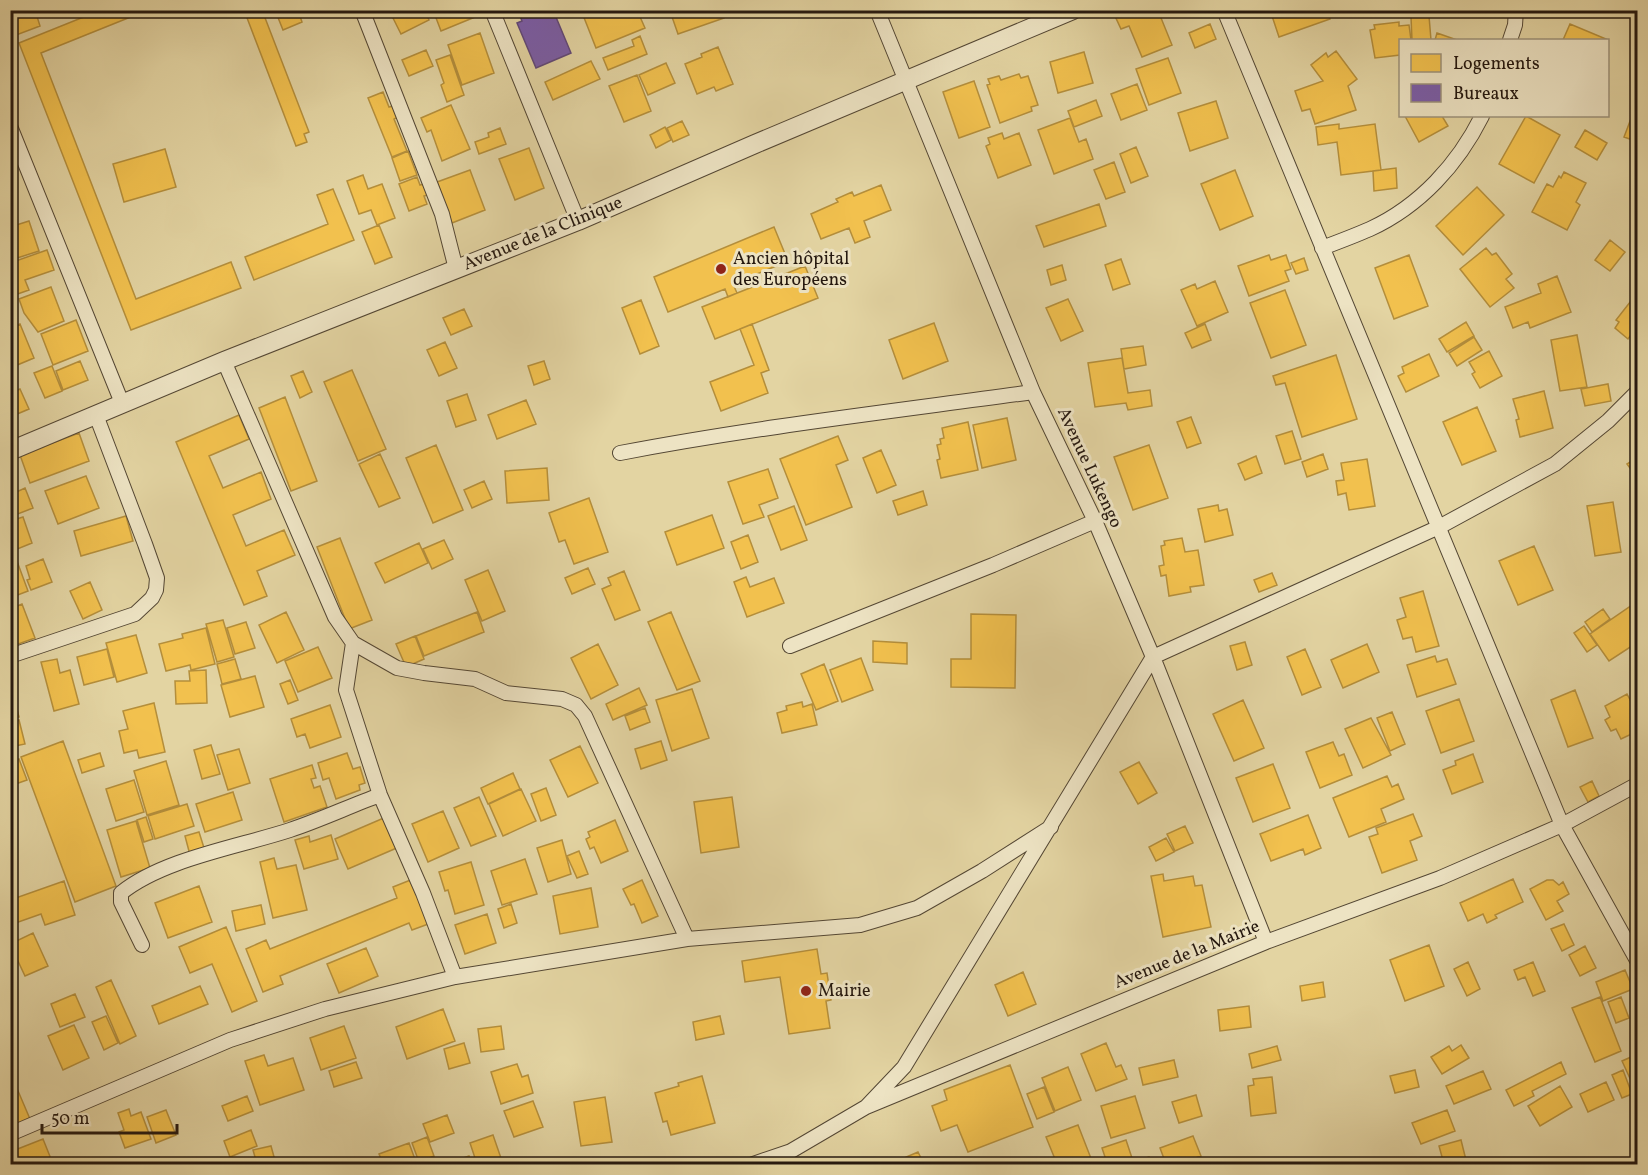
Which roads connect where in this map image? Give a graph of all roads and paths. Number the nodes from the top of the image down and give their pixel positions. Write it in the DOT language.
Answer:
graph roads {
  1 [pos="362,10"];
  2 [pos="877,10"];
  3 [pos="1073,10"];
  4 [pos="1224,10"];
  5 [pos="1516,10"];
  6 [pos="496,12"];
  7 [pos="1510,39"];
  8 [pos="906,81"];
  9 [pos="1482,117"];
  10 [pos="10,126"];
  11 [pos="578,221"];
  12 [pos="1322,248"];
  13 [pos="456,269"];
  14 [pos="224,361"];
  15 [pos="1638,391"];
  16 [pos="1033,392"];
  17 [pos="122,403"];
  18 [pos="96,415"];
  19 [pos="10,451"];
  20 [pos="620,453"];
  21 [pos="1095,521"];
  22 [pos="1439,527"];
  23 [pos="353,643"];
  24 [pos="790,645"];
  25 [pos="10,656"];
  26 [pos="1153,657"];
  27 [pos="1638,784"];
  28 [pos="380,795"];
  29 [pos="1562,825"];
  30 [pos="1051,827"];
  31 [pos="687,939"];
  32 [pos="1266,942"];
  33 [pos="142,945"];
  34 [pos="1638,962"];
  35 [pos="454,977"];
  36 [pos="866,1107"];
  37 [pos="10,1134"];
  38 [pos="753,1164"];
  1 -- 13 [label="street"];
  2 -- 8 [label="street, Avenue Lukengo"];
  3 -- 8 [label="street, Avenue de la Clinique"];
  4 -- 12 [label="street"];
  5 -- 7 [label="street"];
  6 -- 11 [label="street"];
  8 -- 11 [label="street, Avenue de la Clinique"];
  8 -- 16 [label="street, Avenue Lukengo"];
  9 -- 12 [label="street"];
  10 -- 17 [label="street"];
  11 -- 13 [label="street, Avenue de la Clinique"];
  12 -- 22 [label="street"];
  13 -- 14 [label="street, Avenue de la Clinique"];
  14 -- 17 [label="street, Avenue de la Clinique"];
  14 -- 23 [label="street"];
  15 -- 22 [label="street"];
  16 -- 20 [label="street"];
  16 -- 21 [label="street, Avenue Lukengo"];
  17 -- 18 [label="street, Avenue de la Clinique"];
  18 -- 19 [label="street, Avenue de la Clinique"];
  18 -- 25 [label="street"];
  21 -- 24 [label="street"];
  21 -- 26 [label="street, Avenue Lukengo"];
  22 -- 26 [label="street"];
  22 -- 29 [label="street"];
  23 -- 28 [label="street"];
  23 -- 31 [label="street"];
  26 -- 30 [label="street"];
  26 -- 32 [label="street, Avenue Lukengo"];
  27 -- 29 [label="street, Avenue de la Mairie"];
  28 -- 33 [label="street"];
  28 -- 35 [label="street"];
  29 -- 32 [label="street, Avenue de la Mairie"];
  29 -- 34 [label="street"];
  30 -- 31 [label="street"];
  30 -- 36 [label="street"];
  31 -- 35 [label="street"];
  32 -- 36 [label="street, Avenue de la Mairie"];
  35 -- 37 [label="street"];
  36 -- 38 [label="street, Avenue de la Mairie"];
}
